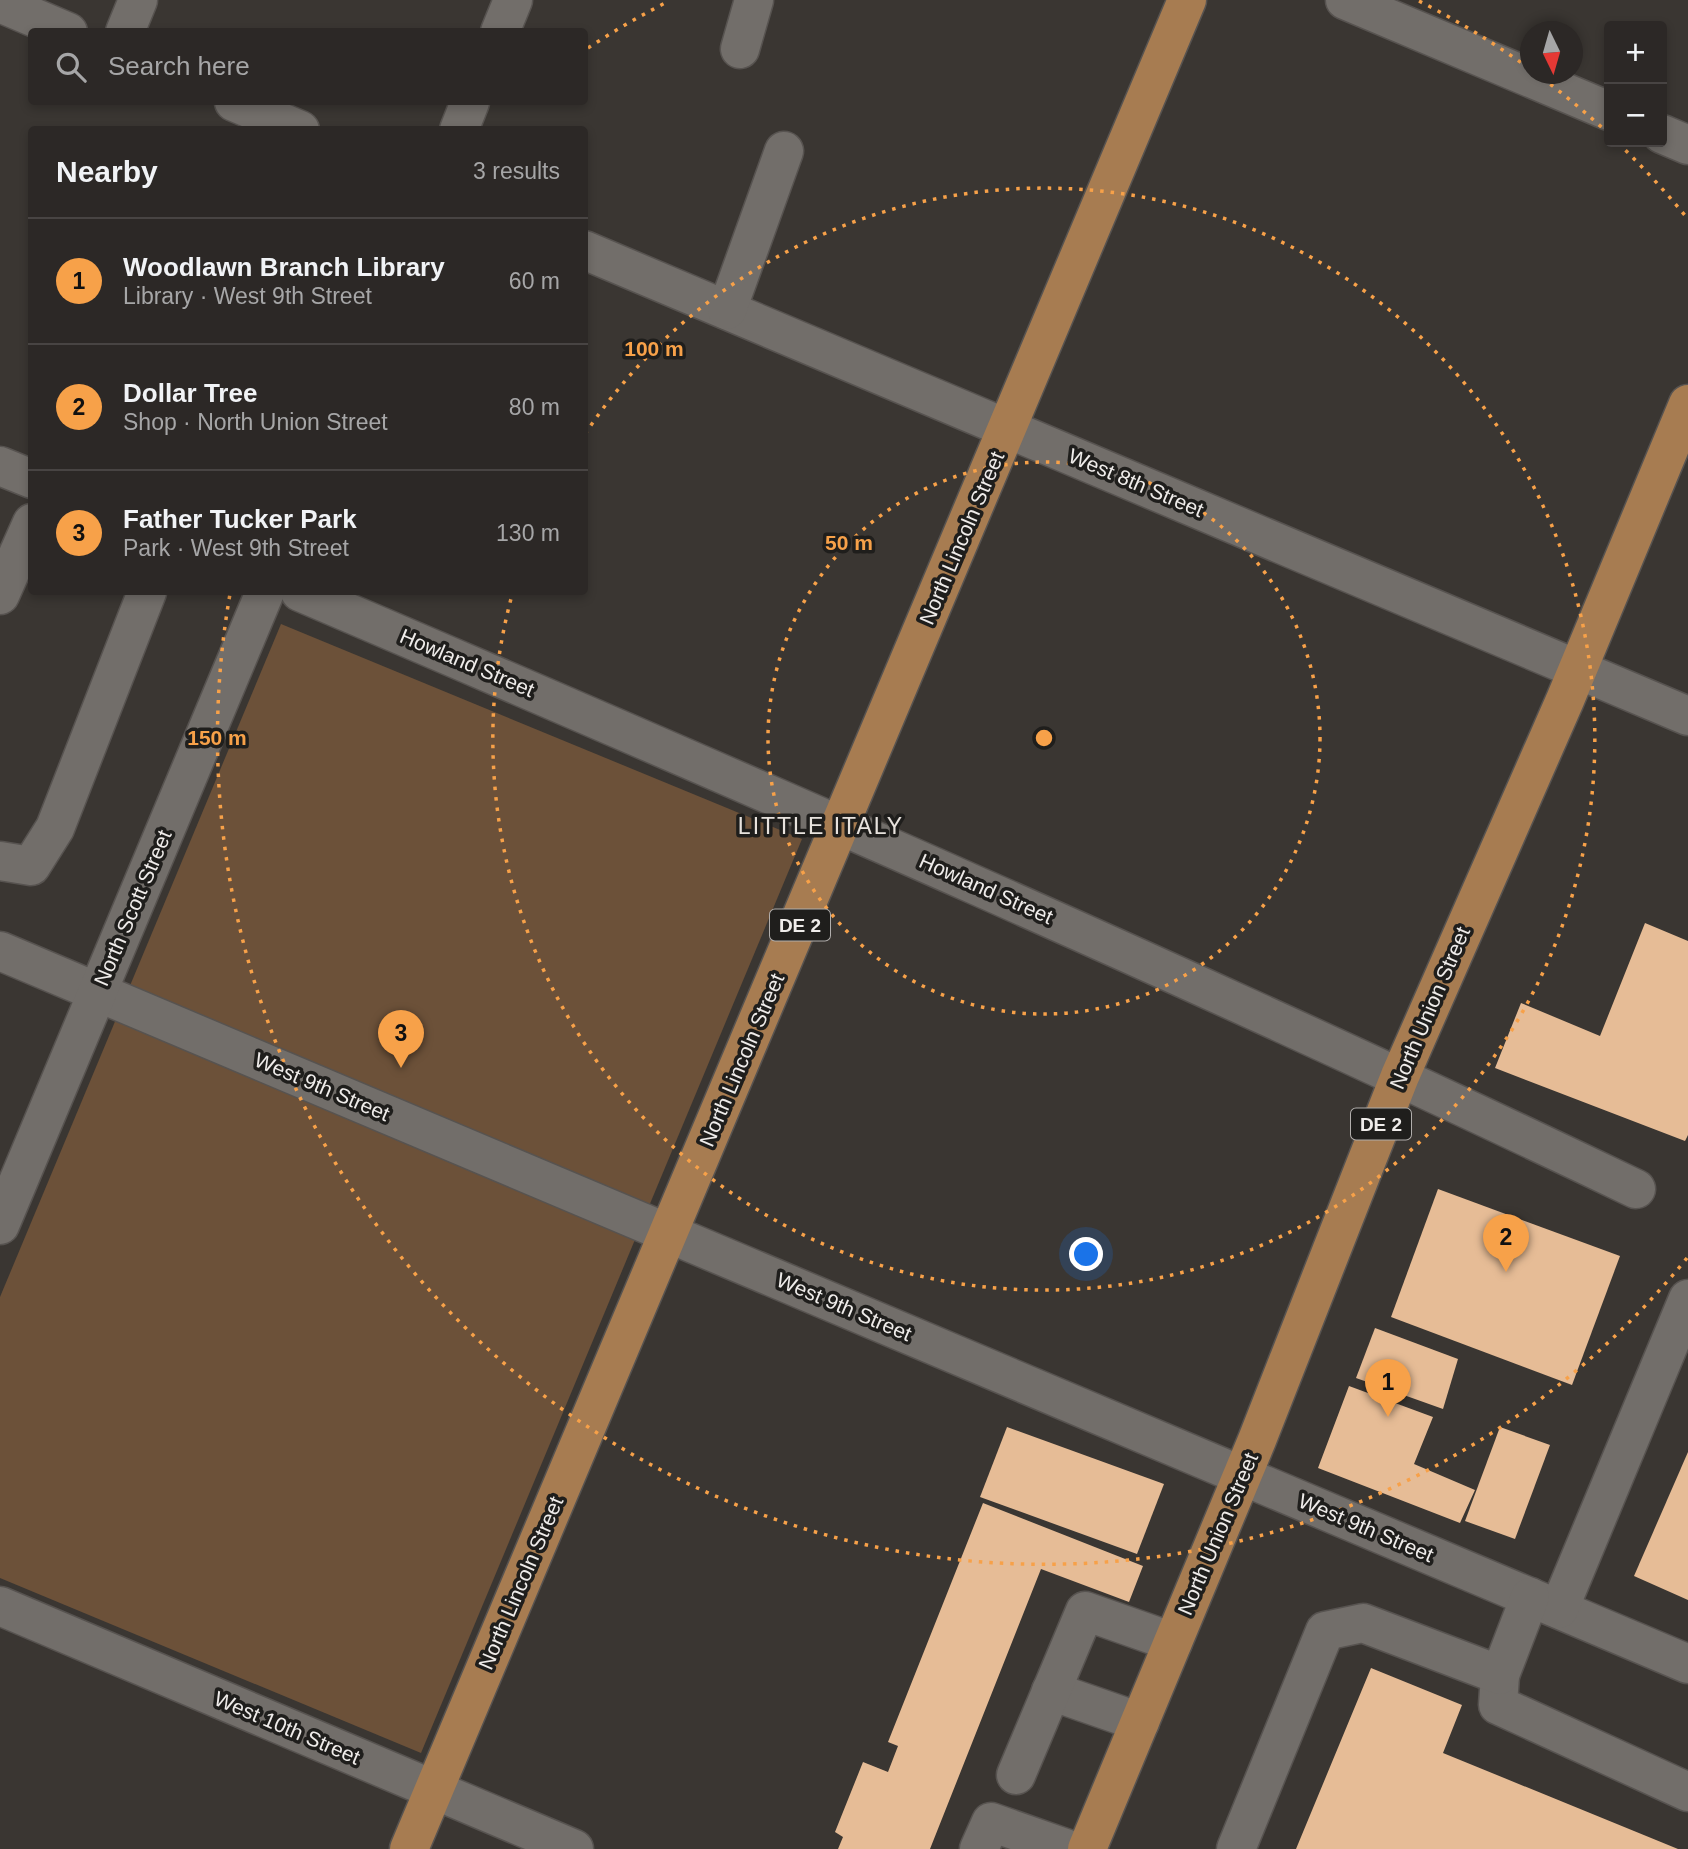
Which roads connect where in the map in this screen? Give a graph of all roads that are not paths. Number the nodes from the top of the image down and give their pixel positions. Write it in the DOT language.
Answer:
graph roads {
  1 [pos="138,0"];
  2 [pos="513,0"];
  3 [pos="754,0"];
  4 [pos="1187,0"];
  5 [pos="1345,0"];
  6 [pos="0,3"];
  7 [pos="59,28"];
  8 [pos="127,28"];
  9 [pos="502,28"];
  10 [pos="740,49"];
  11 [pos="241,105"];
  12 [pos="469,105"];
  13 [pos="1604,109"];
  14 [pos="291,126"];
  15 [pos="461,126"];
  16 [pos="1667,136"];
  17 [pos="1688,145"];
  18 [pos="783,151"];
  19 [pos="588,252"];
  20 [pos="727,310"];
  21 [pos="1688,404"];
  22 [pos="1007,428"];
  23 [pos="0,466"];
  24 [pos="28,477"];
  25 [pos="28,532"];
  26 [pos="0,595"];
  27 [pos="147,595"];
  28 [pos="264,595"];
  29 [pos="307,595"];
  30 [pos="1578,669"];
  31 [pos="1688,716"];
  32 [pos="843,824"];
  33 [pos="0,861"];
  34 [pos="0,951"];
  35 [pos="97,993"];
  36 [pos="1400,1076"];
  37 [pos="1636,1189"];
  38 [pos="0,1225"];
  39 [pos="668,1233"];
  40 [pos="1688,1298"];
  41 [pos="1242,1476"];
  42 [pos="1545,1603"];
  43 [pos="0,1606"];
  44 [pos="1173,1642"];
  45 [pos="1688,1664"];
  46 [pos="1500,1675"];
  47 [pos="1051,1691"];
  48 [pos="1140,1722"];
  49 [pos="1016,1775"];
  50 [pos="434,1790"];
  51 [pos="1688,1793"];
  52 [pos="409,1849"];
  53 [pos="574,1849"];
  54 [pos="979,1849"];
  55 [pos="1068,1849"];
  56 [pos="1087,1849"];
  57 [pos="1236,1849"];
  1 -- 8 [label="street"];
  2 -- 9 [label="street"];
  3 -- 10 [label="street"];
  4 -- 22 [label="main road, North Lincoln Street / DE 2"];
  5 -- 13 [label="street"];
  6 -- 7 [label="street"];
  11 -- 14 [label="street"];
  12 -- 15 [label="street"];
  16 -- 17 [label="street"];
  18 -- 20 [label="street"];
  19 -- 20 [label="street, West 8th Street"];
  20 -- 22 [label="street, West 8th Street"];
  21 -- 30 [label="main road, North Union Street / DE 2"];
  22 -- 30 [label="street, West 8th Street"];
  22 -- 32 [label="main road, North Lincoln Street / DE 2"];
  23 -- 24 [label="street"];
  25 -- 26 [label="street"];
  27 -- 33 [label="street"];
  28 -- 35 [label="street, North Scott Street"];
  29 -- 32 [label="street, Howland Street"];
  30 -- 31 [label="street, West 8th Street"];
  30 -- 36 [label="main road, North Union Street / DE 2"];
  32 -- 36 [label="street, Howland Street"];
  32 -- 39 [label="main road, North Lincoln Street / DE 2"];
  34 -- 35 [label="street, West 9th Street"];
  35 -- 38 [label="street, North Scott Street"];
  35 -- 39 [label="street, West 9th Street"];
  36 -- 37 [label="street, Howland Street"];
  36 -- 41 [label="main road, North Union Street / DE 2"];
  39 -- 41 [label="street, West 9th Street"];
  39 -- 50 [label="main road, North Lincoln Street / DE 2"];
  40 -- 42 [label="street"];
  41 -- 42 [label="street, West 9th Street"];
  41 -- 44 [label="main road, North Union Street / DE 2"];
  42 -- 45 [label="street, West 9th Street"];
  42 -- 46 [label="street"];
  43 -- 50 [label="street, West 10th Street"];
  44 -- 47 [label="street"];
  44 -- 48 [label="main road, North Union Street / DE 2"];
  46 -- 51 [label="street"];
  46 -- 57 [label="street"];
  47 -- 48 [label="street"];
  47 -- 49 [label="street"];
  48 -- 56 [label="main road, North Union Street / DE 2"];
  50 -- 52 [label="main road, North Lincoln Street / DE 2"];
  50 -- 53 [label="street, West 10th Street"];
  54 -- 55 [label="street"];
}
